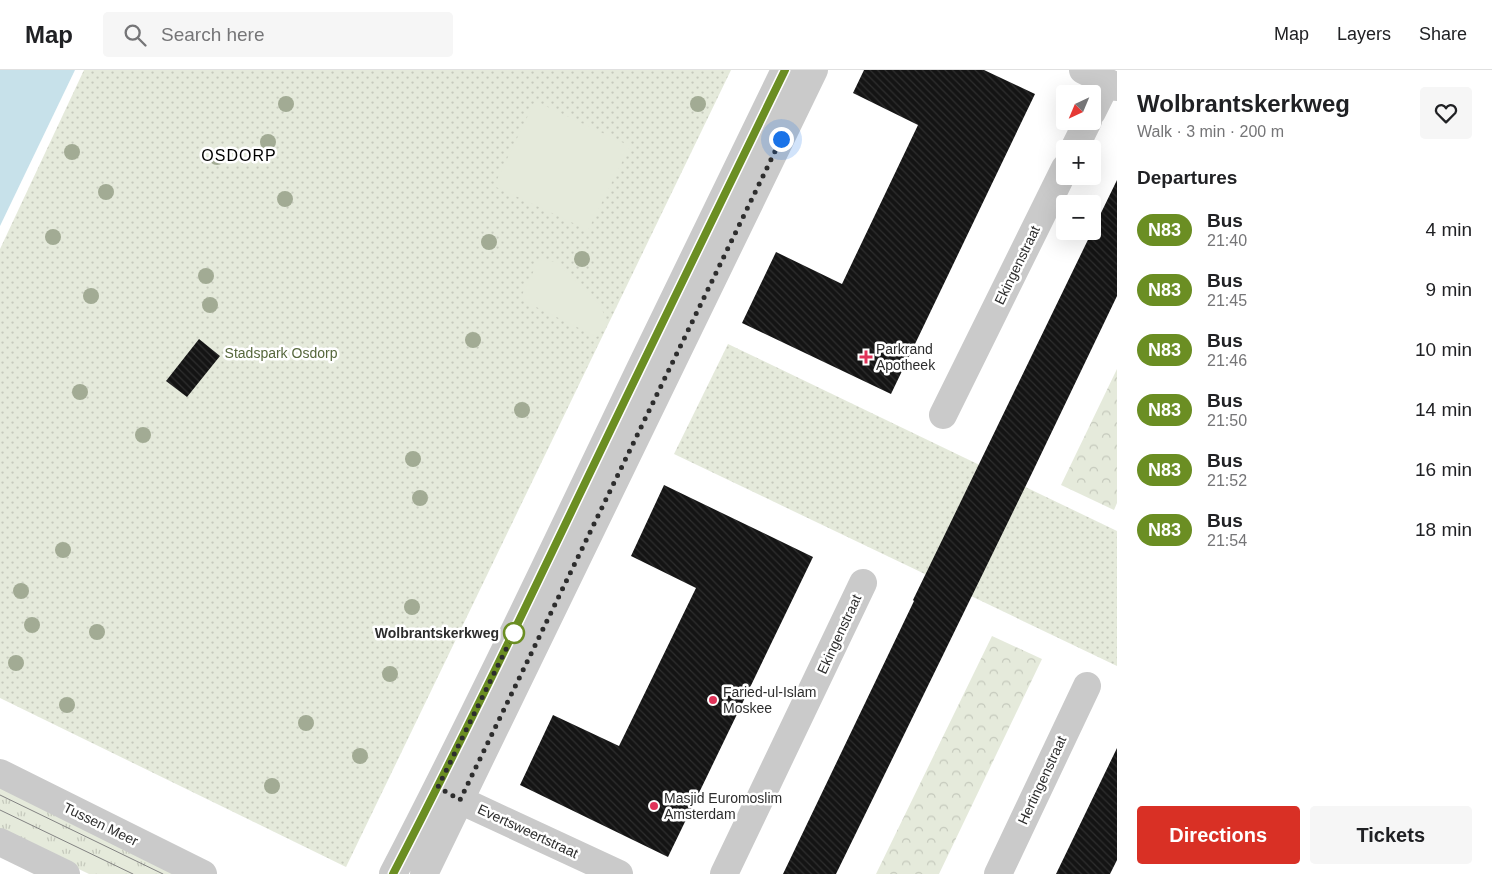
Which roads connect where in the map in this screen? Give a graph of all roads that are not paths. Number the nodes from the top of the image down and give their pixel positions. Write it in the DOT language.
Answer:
graph roads {
  1 [pos="785,70"];
  2 [pos="814,70"];
  3 [pos="1083,70"];
  4 [pos="1112,85"];
  5 [pos="1101,100"];
  6 [pos="1057,185"];
  7 [pos="942,415"];
  8 [pos="863,583"];
  9 [pos="1087,686"];
  10 [pos="0,773"];
  11 [pos="449,793"];
  12 [pos="0,842"];
  13 [pos="66,874"];
  14 [pos="203,874"];
  15 [pos="392,874"];
  16 [pos="424,874"];
  17 [pos="619,874"];
  18 [pos="724,874"];
  19 [pos="998,874"];
  1 -- 11 [label="street"];
  2 -- 11 [label="street"];
  3 -- 4 [label="street"];
  4 -- 5 [label="street"];
  6 -- 7 [label="street, Ekingenstraat"];
  8 -- 18 [label="street, Ekingenstraat"];
  9 -- 19 [label="street, Hertingenstraat"];
  10 -- 14 [label="street, Tussen Meer"];
  11 -- 15 [label="street"];
  11 -- 16 [label="street"];
  11 -- 17 [label="street, Evertsweertstraat"];
  12 -- 13 [label="street"];
}
